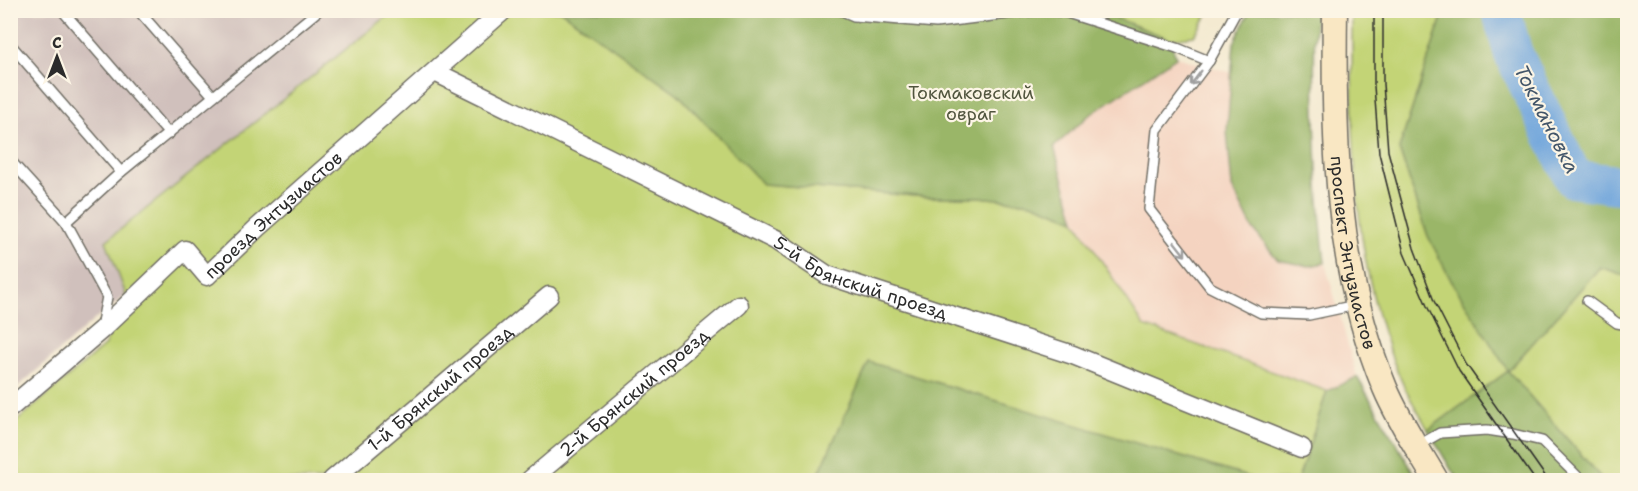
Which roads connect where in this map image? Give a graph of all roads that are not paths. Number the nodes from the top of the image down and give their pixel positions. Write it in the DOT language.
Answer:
graph roads {
  1 [pos="62,10"];
  2 [pos="138,10"];
  3 [pos="319,10"];
  4 [pos="504,10"];
  5 [pos="840,10"];
  6 [pos="1041,10"];
  7 [pos="1237,10"];
  8 [pos="1335,10"];
  9 [pos="10,44"];
  10 [pos="1209,61"];
  11 [pos="435,72"];
  12 [pos="213,96"];
  13 [pos="169,134"];
  14 [pos="10,160"];
  15 [pos="121,172"];
  16 [pos="66,222"];
  17 [pos="549,296"];
  18 [pos="1587,301"];
  19 [pos="740,305"];
  20 [pos="1356,305"];
  21 [pos="1628,325"];
  22 [pos="100,330"];
  23 [pos="10,408"];
  24 [pos="1417,446"];
  25 [pos="1302,448"];
  26 [pos="332,480"];
  27 [pos="530,480"];
  28 [pos="1436,480"];
  29 [pos="1581,480"];
  1 -- 13 [label="lane"];
  2 -- 12 [label="lane"];
  3 -- 12 [label="lane"];
  4 -- 11 [label="street"];
  5 -- 6 [label="lane"];
  6 -- 10 [label="lane"];
  7 -- 10 [label="lane"];
  8 -- 20 [label="street, проспект Энтузиастов"];
  9 -- 15 [label="lane"];
  10 -- 20 [label="lane, one-way"];
  11 -- 22 [label="street, проезд Энтузиастов"];
  11 -- 25 [label="street, 5-й Брянский проезд"];
  12 -- 13 [label="lane"];
  13 -- 15 [label="lane"];
  14 -- 16 [label="lane"];
  15 -- 16 [label="lane"];
  16 -- 22 [label="lane"];
  17 -- 26 [label="street, 1-й Брянский проезд"];
  18 -- 21 [label="lane"];
  19 -- 27 [label="street, 2-й Брянский проезд"];
  20 -- 24 [label="street, проспект Энтузиастов"];
  22 -- 23 [label="street, проезд Энтузиастов"];
  24 -- 28 [label="street, проспект Энтузиастов"];
  24 -- 29 [label="lane"];
}
